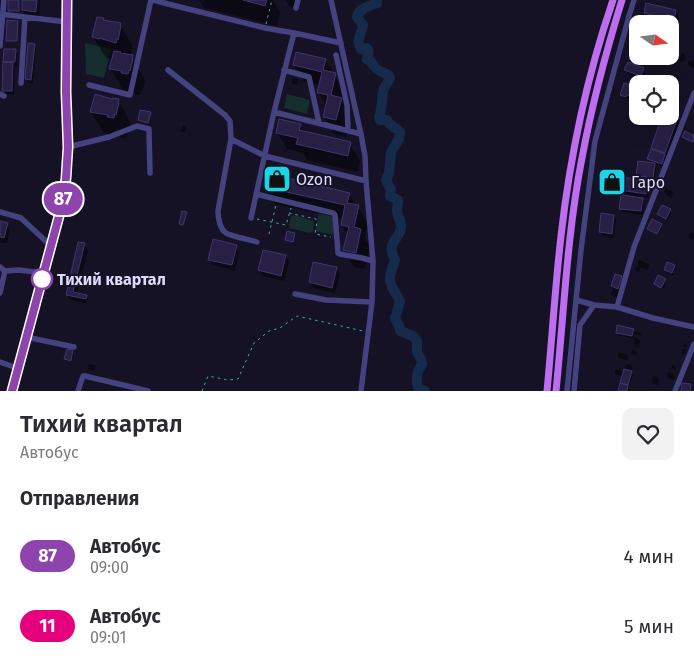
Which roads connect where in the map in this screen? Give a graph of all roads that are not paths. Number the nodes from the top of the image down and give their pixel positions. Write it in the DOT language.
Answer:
graph roads {
  1 [pos="4,0"];
  2 [pos="67,0"];
  3 [pos="152,0"];
  4 [pos="298,0"];
  5 [pos="331,0"];
  6 [pos="613,0"];
  7 [pos="622,0"];
  8 [pos="634,0"];
  9 [pos="177,3"];
  10 [pos="296,8"];
  11 [pos="1,14"];
  12 [pos="25,17"];
  13 [pos="66,22"];
  14 [pos="294,32"];
  15 [pos="341,43"];
  16 [pos="0,46"];
  17 [pos="336,55"];
  18 [pos="168,70"];
  19 [pos="284,70"];
  20 [pos="21,83"];
  21 [pos="89,85"];
  22 [pos="694,93"];
  23 [pos="274,112"];
  24 [pos="319,123"];
  25 [pos="348,130"];
  26 [pos="361,134"];
  27 [pos="231,140"];
  28 [pos="68,147"];
  29 [pos="265,156"];
  30 [pos="150,173"];
  31 [pos="366,181"];
  32 [pos="256,194"];
  33 [pos="0,212"];
  34 [pos="251,218"];
  35 [pos="257,242"];
  36 [pos="51,246"];
  37 [pos="374,261"];
  38 [pos="3,269"];
  39 [pos="44,273"];
  40 [pos="0,293"];
  41 [pos="294,294"];
  42 [pos="576,300"];
  43 [pos="372,302"];
  44 [pos="594,306"];
  45 [pos="617,307"];
  46 [pos="694,326"];
  47 [pos="26,337"];
  48 [pos="694,344"];
  49 [pos="74,347"];
  50 [pos="0,362"];
  51 [pos="17,368"];
  52 [pos="12,391"];
  53 [pos="78,391"];
  54 [pos="148,391"];
  55 [pos="361,391"];
  56 [pos="548,391"];
  57 [pos="556,391"];
  58 [pos="567,391"];
  59 [pos="574,391"];
  60 [pos="675,391"];
  1 -- 11 [label="street"];
  2 -- 13 [label="street"];
  3 -- 9 [label="street"];
  3 -- 21 [label="street"];
  4 -- 10 [label="street"];
  5 -- 15 [label="street"];
  6 -- 56 [label="main road"];
  7 -- 57 [label="main road"];
  8 -- 42 [label="street"];
  9 -- 14 [label="street"];
  11 -- 12 [label="street"];
  11 -- 16 [label="street"];
  12 -- 13 [label="street"];
  12 -- 20 [label="street"];
  13 -- 28 [label="street"];
  14 -- 15 [label="street"];
  14 -- 19 [label="street"];
  15 -- 26 [label="street"];
  17 -- 25 [label="street"];
  18 -- 27 [label="street"];
  19 -- 23 [label="street"];
  19 -- 24 [label="street"];
  22 -- 45 [label="street"];
  23 -- 24 [label="street"];
  23 -- 29 [label="street"];
  24 -- 25 [label="street"];
  25 -- 26 [label="street"];
  26 -- 31 [label="street"];
  27 -- 29 [label="street"];
  27 -- 35 [label="street"];
  28 -- 30 [label="street"];
  28 -- 36 [label="street"];
  29 -- 31 [label="street"];
  29 -- 32 [label="street"];
  31 -- 37 [label="street"];
  32 -- 34 [label="street"];
  32 -- 37 [label="street"];
  33 -- 36 [label="street"];
  36 -- 39 [label="street"];
  37 -- 43 [label="street"];
  38 -- 39 [label="street"];
  38 -- 40 [label="street"];
  39 -- 47 [label="street"];
  41 -- 43 [label="street"];
  42 -- 44 [label="street"];
  42 -- 58 [label="street"];
  43 -- 55 [label="street"];
  44 -- 45 [label="street"];
  44 -- 59 [label="street"];
  45 -- 46 [label="street"];
  47 -- 49 [label="street"];
  47 -- 51 [label="street"];
  48 -- 60 [label="street"];
  50 -- 51 [label="street"];
  51 -- 52 [label="street"];
  53 -- 54 [label="street"];
}
